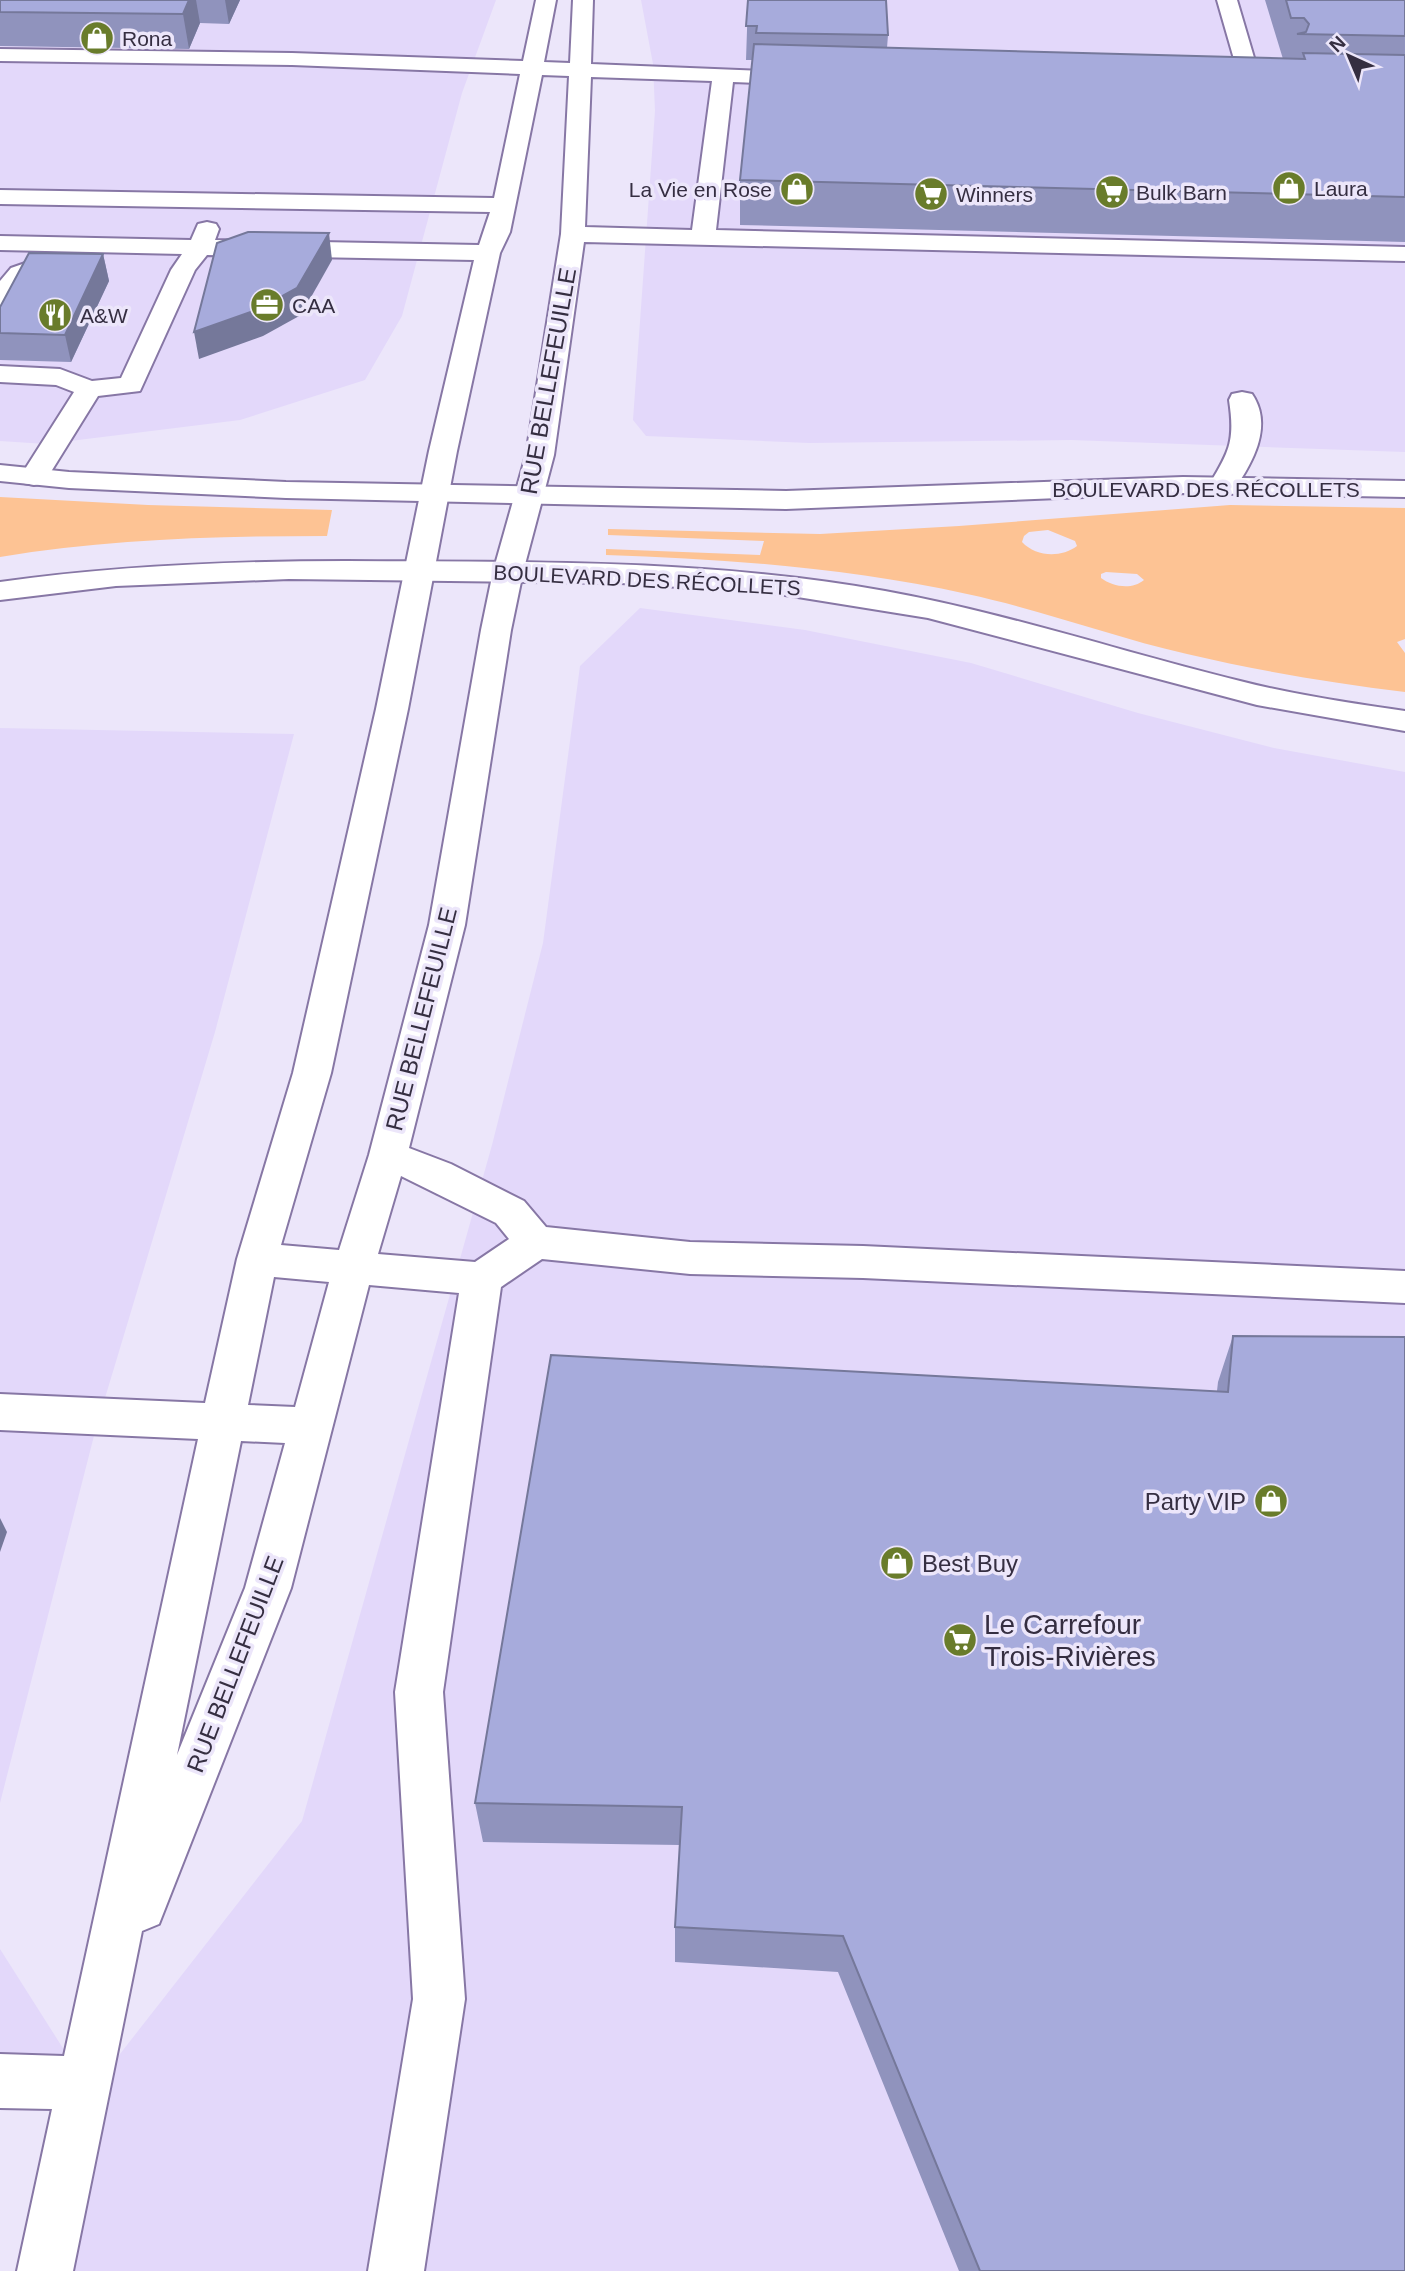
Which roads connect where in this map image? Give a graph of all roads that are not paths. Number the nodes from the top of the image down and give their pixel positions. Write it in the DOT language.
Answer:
graph roads {
  1 [pos="546,0"];
  2 [pos="583,0"];
  3 [pos="1227,0"];
  4 [pos="0,55"];
  5 [pos="531,68"];
  6 [pos="1312,68"];
  7 [pos="580,71"];
  8 [pos="723,77"];
  9 [pos="820,79"];
  10 [pos="1238,85"];
  11 [pos="1294,86"];
  12 [pos="0,197"];
  13 [pos="218,201"];
  14 [pos="504,205"];
  15 [pos="573,234"];
  16 [pos="703,237"];
  17 [pos="0,243"];
  18 [pos="201,245"];
  19 [pos="488,253"];
  20 [pos="1405,254"];
  21 [pos="183,270"];
  22 [pos="0,301"];
  23 [pos="0,374"];
  24 [pos="89,389"];
  25 [pos="1241,400"];
  26 [pos="0,473"];
  27 [pos="34,477"];
  28 [pos="1223,485"];
  29 [pos="1405,489"];
  30 [pos="435,494"];
  31 [pos="530,495"];
  32 [pos="421,571"];
  33 [pos="508,572"];
  34 [pos="0,591"];
  35 [pos="1405,720"];
  36 [pos="387,1155"];
  37 [pos="536,1242"];
  38 [pos="257,1259"];
  39 [pos="353,1269"];
  40 [pos="482,1279"];
  41 [pos="1405,1287"];
  42 [pos="0,1412"];
  43 [pos="224,1420"];
  44 [pos="312,1426"];
  45 [pos="104,1997"];
  46 [pos="0,2081"];
  47 [pos="85,2083"];
  48 [pos="45,2271"];
  49 [pos="396,2271"];
  1 -- 5 [label="street, RUE BELLEFEUILLE"];
  2 -- 7 [label="street, RUE BELLEFEUILLE"];
  3 -- 6 [label="street"];
  4 -- 5 [label="street"];
  5 -- 7 [label="street"];
  5 -- 14 [label="street, RUE BELLEFEUILLE"];
  7 -- 8 [label="street"];
  7 -- 15 [label="street, RUE BELLEFEUILLE"];
  8 -- 9 [label="street"];
  8 -- 16 [label="street"];
  10 -- 11 [label="street"];
  12 -- 13 [label="street"];
  13 -- 14 [label="street"];
  13 -- 18 [label="street"];
  14 -- 19 [label="street, RUE BELLEFEUILLE"];
  15 -- 16 [label="street"];
  15 -- 31 [label="street, RUE BELLEFEUILLE"];
  16 -- 20 [label="street"];
  17 -- 18 [label="street"];
  18 -- 19 [label="street"];
  18 -- 21 [label="street"];
  19 -- 30 [label="street, RUE BELLEFEUILLE"];
  21 -- 22 [label="street"];
  21 -- 24 [label="street"];
  23 -- 24 [label="street"];
  24 -- 27 [label="street"];
  25 -- 28 [label="street"];
  26 -- 27 [label="street, BOULEVARD DES RÉCOLLETS"];
  27 -- 30 [label="street, BOULEVARD DES RÉCOLLETS"];
  28 -- 29 [label="street, BOULEVARD DES RÉCOLLETS"];
  28 -- 31 [label="street, BOULEVARD DES RÉCOLLETS"];
  30 -- 31 [label="street, BOULEVARD DES RÉCOLLETS"];
  30 -- 32 [label="street, RUE BELLEFEUILLE"];
  31 -- 33 [label="street, RUE BELLEFEUILLE"];
  32 -- 33 [label="street, BOULEVARD DES RÉCOLLETS"];
  32 -- 34 [label="street, BOULEVARD DES RÉCOLLETS"];
  32 -- 38 [label="street, RUE BELLEFEUILLE"];
  33 -- 35 [label="street, BOULEVARD DES RÉCOLLETS"];
  33 -- 36 [label="street, RUE BELLEFEUILLE"];
  36 -- 37 [label="street"];
  36 -- 39 [label="street, RUE BELLEFEUILLE"];
  37 -- 40 [label="street"];
  37 -- 41 [label="street"];
  38 -- 39 [label="street"];
  38 -- 43 [label="street, RUE BELLEFEUILLE"];
  39 -- 40 [label="street"];
  39 -- 44 [label="street, RUE BELLEFEUILLE"];
  40 -- 49 [label="street"];
  42 -- 43 [label="street"];
  43 -- 44 [label="street"];
  43 -- 45 [label="street, RUE BELLEFEUILLE"];
  44 -- 45 [label="street, RUE BELLEFEUILLE"];
  45 -- 47 [label="street, RUE BELLEFEUILLE"];
  46 -- 47 [label="street"];
  47 -- 48 [label="street, RUE BELLEFEUILLE"];
}
